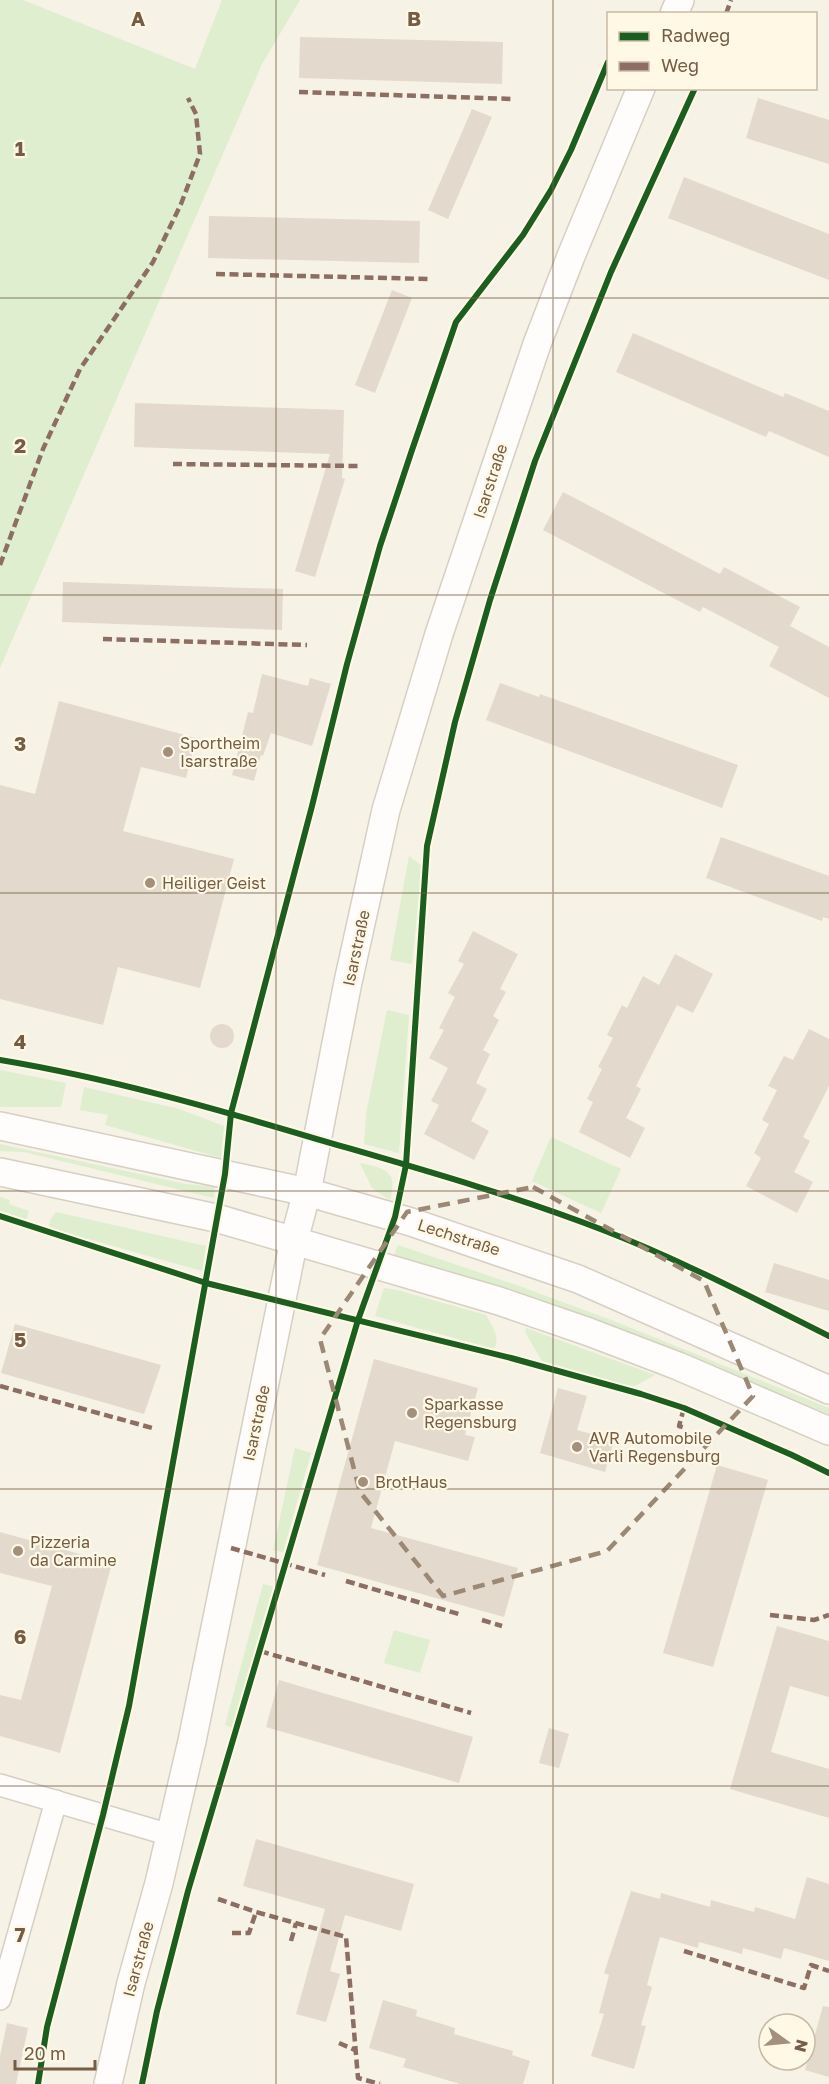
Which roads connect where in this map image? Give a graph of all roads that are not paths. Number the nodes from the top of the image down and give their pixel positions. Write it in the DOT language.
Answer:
graph roads {
  1 [pos="640,90"];
  2 [pos="0,1126"];
  3 [pos="0,1172"];
  4 [pos="307,1192"];
  5 [pos="294,1240"];
  6 [pos="829,1390"];
  7 [pos="829,1431"];
  8 [pos="0,1785"];
  9 [pos="56,1801"];
  10 [pos="170,1835"];
  11 [pos="0,2000"];
  12 [pos="108,2084"];
  1 -- 4 [label="street, Isarstraße"];
  2 -- 4 [label="street, Lechstraße"];
  3 -- 5 [label="street"];
  4 -- 5 [label="street, Isarstraße"];
  4 -- 6 [label="street, Lechstraße"];
  5 -- 7 [label="street"];
  5 -- 10 [label="street, Isarstraße"];
  8 -- 9 [label="street"];
  9 -- 10 [label="street"];
  9 -- 11 [label="street"];
  10 -- 12 [label="street, Isarstraße"];
}
